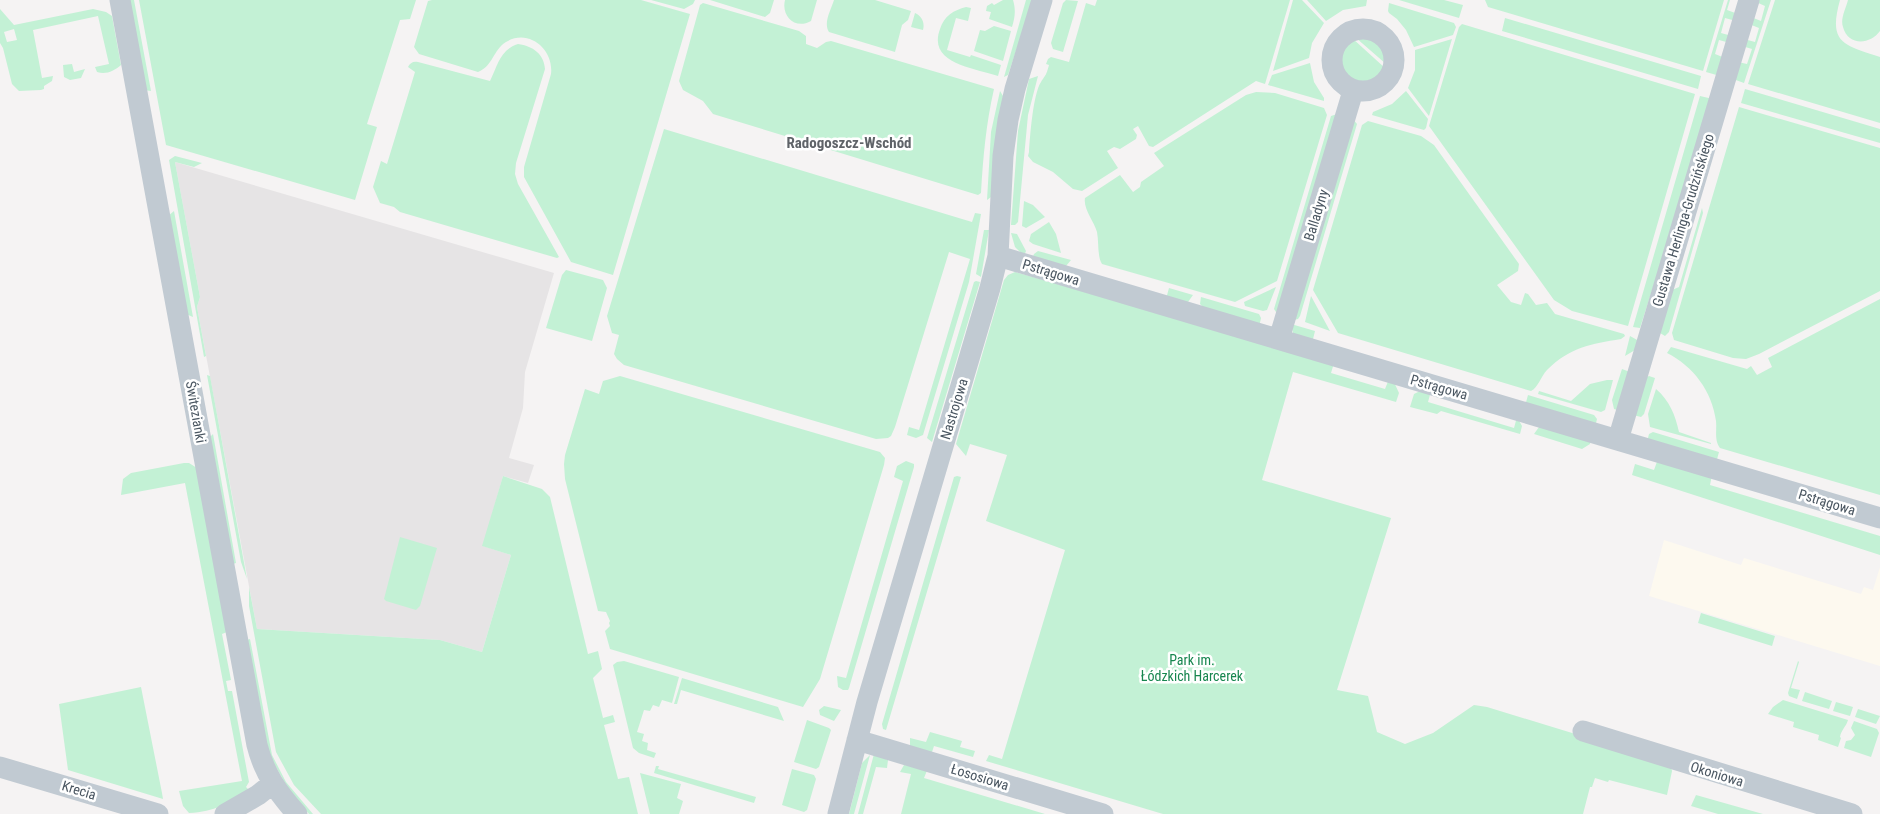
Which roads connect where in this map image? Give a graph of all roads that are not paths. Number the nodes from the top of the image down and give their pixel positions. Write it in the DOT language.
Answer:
graph roads {
  1 [pos="120,0"];
  2 [pos="1042,0"];
  3 [pos="1749,0"];
  4 [pos="1353,91"];
  5 [pos="998,256"];
  6 [pos="1279,339"];
  7 [pos="1618,440"];
  8 [pos="1880,518"];
  9 [pos="1583,731"];
  10 [pos="857,740"];
  11 [pos="0,767"];
  12 [pos="272,784"];
  13 [pos="158,814"];
  14 [pos="225,814"];
  15 [pos="297,814"];
  16 [pos="838,814"];
  17 [pos="1103,814"];
  18 [pos="1852,814"];
  1 -- 12 [label="street, Świtezianki"];
  2 -- 5 [label="street, Nastrojowa"];
  3 -- 7 [label="street, Gustawa Herlinga-Grudzińskiego"];
  4 -- 6 [label="street, Balladyny"];
  5 -- 6 [label="street, Pstrągowa"];
  5 -- 10 [label="street, Nastrojowa"];
  6 -- 7 [label="street, Pstrągowa"];
  7 -- 8 [label="street, Pstrągowa"];
  9 -- 18 [label="street, Okoniowa"];
  10 -- 16 [label="street, Nastrojowa"];
  10 -- 17 [label="street, Łososiowa"];
  11 -- 13 [label="street, Krecia"];
  12 -- 14 [label="street"];
  12 -- 15 [label="street, Świtezianki"];
}
